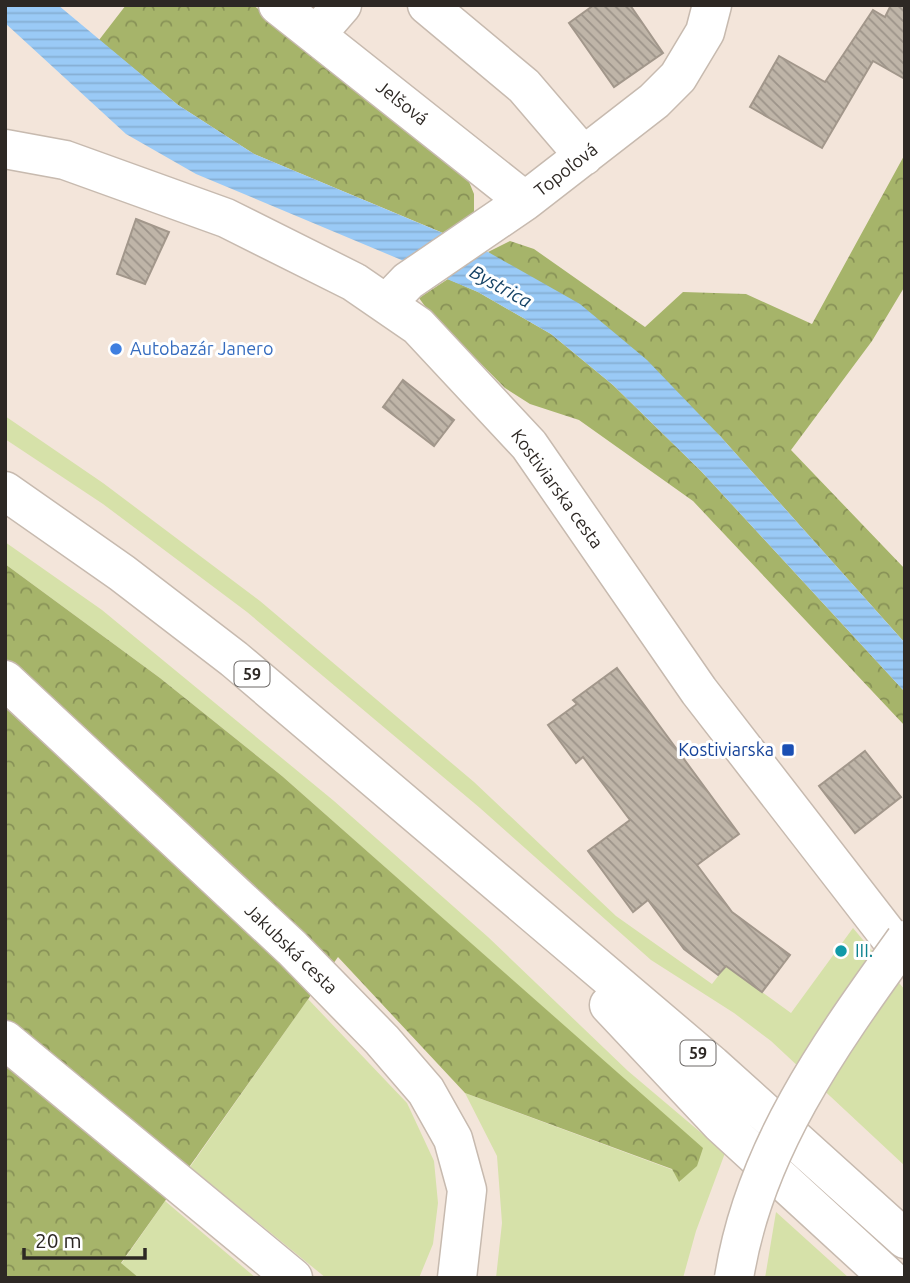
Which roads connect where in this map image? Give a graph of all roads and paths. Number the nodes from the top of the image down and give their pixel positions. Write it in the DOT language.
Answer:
graph roads {
  1 [pos="278,5"];
  2 [pos="342,5"];
  3 [pos="427,5"];
  4 [pos="712,5"];
  5 [pos="316,35"];
  6 [pos="5,149"];
  7 [pos="584,156"];
  8 [pos="525,201"];
  9 [pos="397,293"];
  10 [pos="5,491"];
  11 [pos="5,680"];
  12 [pos="484,874"];
  13 [pos="905,940"];
  14 [pos="905,957"];
  15 [pos="5,1040"];
  16 [pos="905,1239"];
  17 [pos="293,1278"];
  18 [pos="457,1278"];
  19 [pos="734,1278"];
  20 [pos="889,1278"];
  1 -- 5 [label="street, Jelšová"];
  2 -- 5 [label="street"];
  3 -- 7 [label="street"];
  4 -- 7 [label="street, Topoľová"];
  5 -- 8 [label="street, Jelšová"];
  6 -- 9 [label="street, Kostiviarska cesta"];
  7 -- 8 [label="street, Topoľová"];
  8 -- 9 [label="street, Topoľová"];
  9 -- 14 [label="street, Kostiviarska cesta"];
  10 -- 12 [label="street, 59"];
  11 -- 18 [label="street, Jakubská cesta"];
  12 -- 16 [label="street, 59"];
  12 -- 20 [label="street, 59"];
  13 -- 19 [label="street, bridge"];
  15 -- 17 [label="street"];
}
